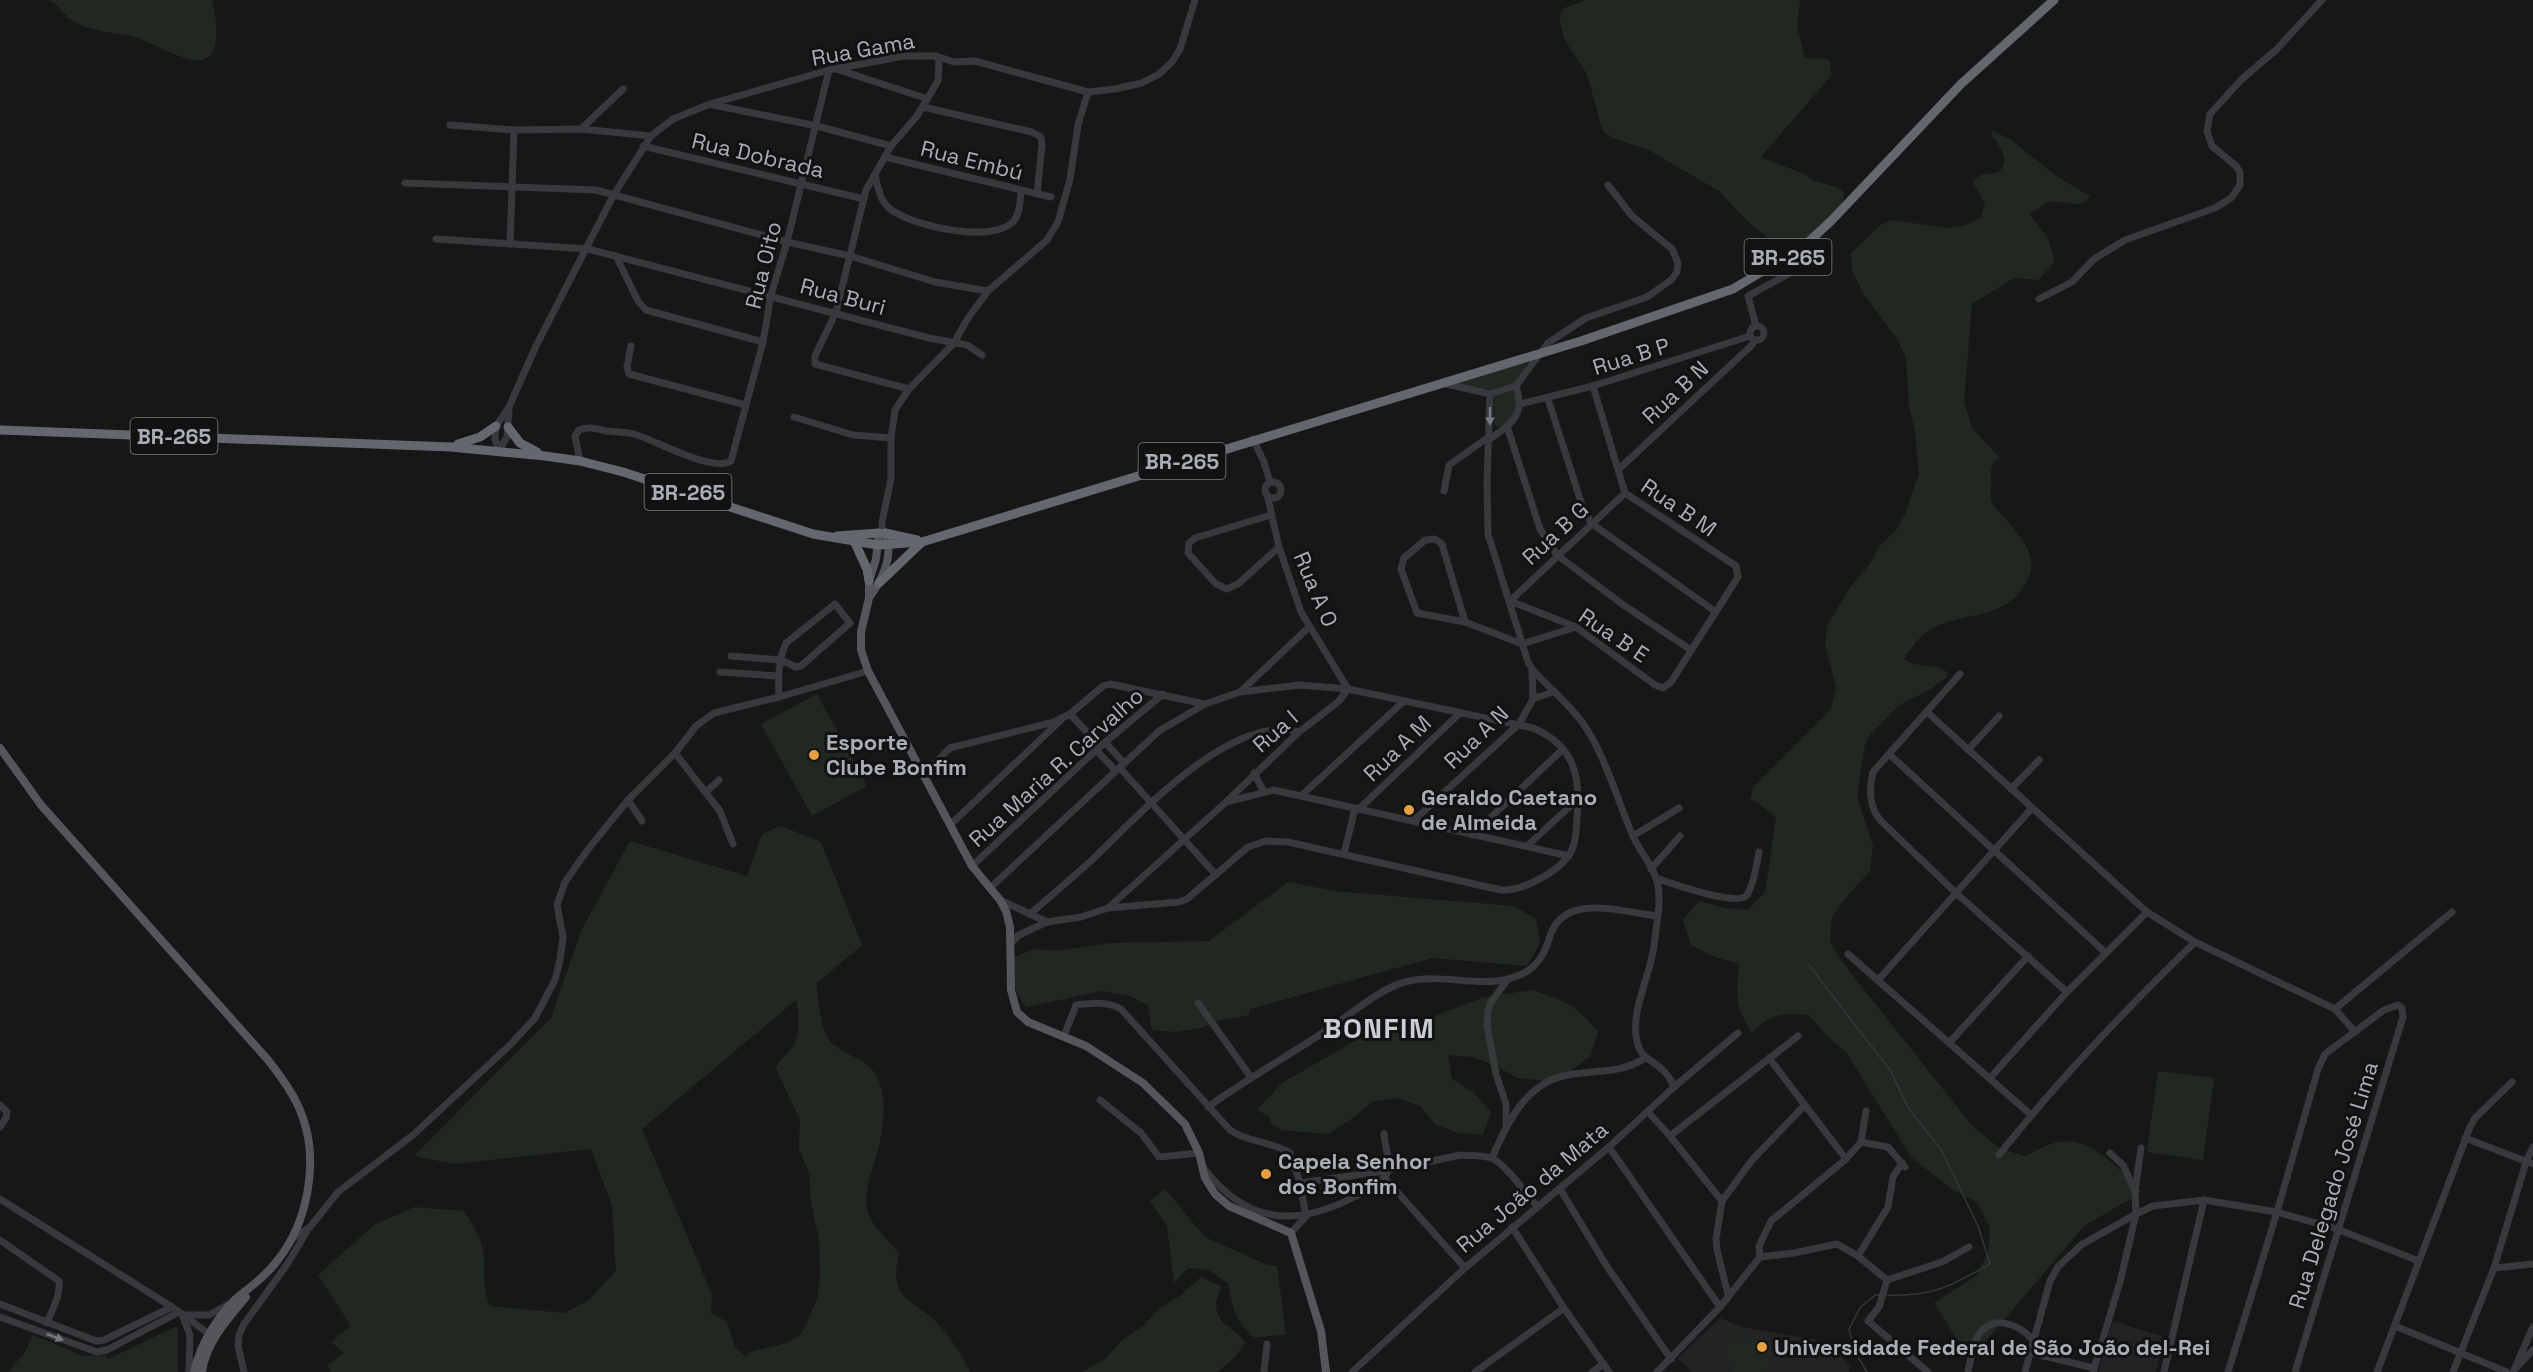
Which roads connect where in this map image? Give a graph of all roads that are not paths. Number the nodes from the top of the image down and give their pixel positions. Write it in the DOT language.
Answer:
graph roads {
  1 [pos="1195,0"];
  2 [pos="2054,0"];
  3 [pos="2322,0"];
  4 [pos="936,56"];
  5 [pos="832,69"];
  6 [pos="623,90"];
  7 [pos="1088,92"];
  8 [pos="928,99"];
  9 [pos="710,104"];
  10 [pos="923,107"];
  11 [pos="450,126"];
  12 [pos="817,126"];
  13 [pos="582,129"];
  14 [pos="514,130"];
  15 [pos="651,136"];
  16 [pos="643,146"];
  17 [pos="891,146"];
  18 [pos="885,156"];
  19 [pos="875,175"];
  20 [pos="405,183"];
  21 [pos="802,184"];
  22 [pos="1608,185"];
  23 [pos="513,188"];
  24 [pos="1021,191"];
  25 [pos="1037,194"];
  26 [pos="613,196"];
  27 [pos="1051,197"];
  28 [pos="864,199"];
  29 [pos="436,239"];
  30 [pos="787,242"];
  31 [pos="510,244"];
  32 [pos="1804,246"];
  33 [pos="588,249"];
  34 [pos="616,256"];
  35 [pos="850,256"];
  36 [pos="988,291"];
  37 [pos="771,296"];
  38 [pos="2039,299"];
  39 [pos="836,312"];
  40 [pos="1756,326"];
  41 [pos="1752,338"];
  42 [pos="763,342"];
  43 [pos="954,343"];
  44 [pos="631,346"];
  45 [pos="1540,353"];
  46 [pos="982,355"];
  47 [pos="1442,383"];
  48 [pos="1516,386"];
  49 [pos="1593,386"];
  50 [pos="909,389"];
  51 [pos="1490,394"];
  52 [pos="1548,399"];
  53 [pos="1520,404"];
  54 [pos="746,405"];
  55 [pos="509,407"];
  56 [pos="794,417"];
  57 [pos="496,426"];
  58 [pos="1507,426"];
  59 [pos="508,427"];
  60 [pos="0,430"];
  61 [pos="1490,437"];
  62 [pos="891,438"];
  63 [pos="1253,439"];
  64 [pos="451,447"];
  65 [pos="499,451"];
  66 [pos="545,456"];
  67 [pos="580,461"];
  68 [pos="1619,470"];
  69 [pos="1270,482"];
  70 [pos="1444,491"];
  71 [pos="1625,493"];
  72 [pos="1267,494"];
  73 [pos="1275,497"];
  74 [pos="1270,512"];
  75 [pos="1591,523"];
  76 [pos="882,533"];
  77 [pos="828,538"];
  78 [pos="922,542"];
  79 [pos="855,543"];
  80 [pos="878,545"];
  81 [pos="889,545"];
  82 [pos="1279,548"];
  83 [pos="1557,555"];
  84 [pos="874,582"];
  85 [pos="1510,601"];
  86 [pos="1716,612"];
  87 [pos="1465,622"];
  88 [pos="1309,627"];
  89 [pos="1576,627"];
  90 [pos="1522,644"];
  91 [pos="1691,650"];
  92 [pos="731,656"];
  93 [pos="781,660"];
  94 [pos="1532,669"];
  95 [pos="868,671"];
  96 [pos="720,672"];
  97 [pos="1960,674"];
  98 [pos="777,676"];
  99 [pos="1254,676"];
  100 [pos="1262,688"];
  101 [pos="1348,689"];
  102 [pos="1240,692"];
  103 [pos="1553,692"];
  104 [pos="1163,694"];
  105 [pos="779,697"];
  106 [pos="1533,699"];
  107 [pos="1404,701"];
  108 [pos="1205,704"];
  109 [pos="1927,712"];
  110 [pos="1459,714"];
  111 [pos="1067,716"];
  112 [pos="1999,716"];
  113 [pos="1519,724"];
  114 [pos="1299,732"];
  115 [pos="1100,746"];
  116 [pos="0,748"];
  117 [pos="1563,748"];
  118 [pos="1968,750"];
  119 [pos="675,753"];
  120 [pos="1889,754"];
  121 [pos="2039,760"];
  122 [pos="1120,767"];
  123 [pos="1254,773"];
  124 [pos="923,775"];
  125 [pos="718,780"];
  126 [pos="2011,789"];
  127 [pos="707,791"];
  128 [pos="1264,792"];
  129 [pos="1302,795"];
  130 [pos="1579,798"];
  131 [pos="628,800"];
  132 [pos="1151,802"];
  133 [pos="1226,802"];
  134 [pos="1358,808"];
  135 [pos="1679,808"];
  136 [pos="2032,808"];
  137 [pos="642,821"];
  138 [pos="1413,821"];
  139 [pos="950,825"];
  140 [pos="1472,835"];
  141 [pos="1633,836"];
  142 [pos="1680,836"];
  143 [pos="1183,839"];
  144 [pos="733,844"];
  145 [pos="1527,846"];
  146 [pos="1995,851"];
  147 [pos="1760,852"];
  148 [pos="1344,854"];
  149 [pos="1569,856"];
  150 [pos="972,866"];
  151 [pos="1651,869"];
  152 [pos="1216,875"];
  153 [pos="1656,878"];
  154 [pos="990,888"];
  155 [pos="1956,893"];
  156 [pos="1000,900"];
  157 [pos="1108,908"];
  158 [pos="2147,912"];
  159 [pos="2452,912"];
  160 [pos="1030,914"];
  161 [pos="1657,916"];
  162 [pos="1047,922"];
  163 [pos="2195,942"];
  164 [pos="1011,943"];
  165 [pos="2106,953"];
  166 [pos="1848,954"];
  167 [pos="2028,956"];
  168 [pos="1508,979"];
  169 [pos="1879,979"];
  170 [pos="2067,992"];
  171 [pos="1198,1003"];
  172 [pos="2337,1011"];
  173 [pos="2355,1032"];
  174 [pos="1738,1033"];
  175 [pos="1064,1036"];
  176 [pos="1798,1036"];
  177 [pos="2347,1037"];
  178 [pos="1950,1042"];
  179 [pos="1645,1058"];
  180 [pos="1769,1058"];
  181 [pos="1250,1076"];
  182 [pos="1990,1078"];
  183 [pos="2512,1082"];
  184 [pos="1674,1087"];
  185 [pos="1101,1100"];
  186 [pos="1506,1104"];
  187 [pos="3,1106"];
  188 [pos="1804,1106"];
  189 [pos="1208,1107"];
  190 [pos="1518,1107"];
  191 [pos="1866,1111"];
  192 [pos="1648,1112"];
  193 [pos="2031,1115"];
  194 [pos="1506,1124"];
  195 [pos="0,1127"];
  196 [pos="1384,1134"];
  197 [pos="1670,1136"];
  198 [pos="2465,1138"];
  199 [pos="1861,1142"];
  200 [pos="1609,1147"];
  201 [pos="2533,1147"];
  202 [pos="2141,1148"];
  203 [pos="2110,1153"];
  204 [pos="1199,1154"];
  205 [pos="1999,1155"];
  206 [pos="1492,1158"];
  207 [pos="1846,1159"];
  208 [pos="2530,1163"];
  209 [pos="1203,1166"];
  210 [pos="1386,1173"];
  211 [pos="1300,1183"];
  212 [pos="1560,1188"];
  213 [pos="2135,1191"];
  214 [pos="0,1199"];
  215 [pos="2204,1200"];
  216 [pos="1722,1201"];
  217 [pos="1538,1207"];
  218 [pos="2277,1212"];
  219 [pos="2136,1214"];
  220 [pos="1306,1216"];
  221 [pos="1512,1227"];
  222 [pos="309,1228"];
  223 [pos="2337,1229"];
  224 [pos="1291,1233"];
  225 [pos="293,1238"];
  226 [pos="0,1240"];
  227 [pos="1969,1247"];
  228 [pos="1857,1256"];
  229 [pos="1760,1257"];
  230 [pos="2419,1262"];
  231 [pos="2533,1264"];
  232 [pos="1465,1268"];
  233 [pos="2494,1268"];
  234 [pos="1887,1280"];
  235 [pos="247,1291"];
  236 [pos="1728,1295"];
  237 [pos="0,1304"];
  238 [pos="1720,1306"];
  239 [pos="172,1307"];
  240 [pos="1564,1308"];
  241 [pos="181,1313"];
  242 [pos="209,1315"];
  243 [pos="0,1317"];
  244 [pos="46,1323"];
  245 [pos="197,1325"];
  246 [pos="2395,1326"];
  247 [pos="2533,1327"];
  248 [pos="190,1335"];
  249 [pos="211,1335"];
  250 [pos="104,1340"];
  251 [pos="2033,1340"];
  252 [pos="1267,1344"];
  253 [pos="107,1350"];
  254 [pos="2533,1350"];
  255 [pos="2031,1353"];
  256 [pos="2460,1354"];
  257 [pos="1671,1359"];
  258 [pos="1604,1364"];
  259 [pos="2093,1370"];
  260 [pos="2511,1371"];
  261 [pos="189,1372"];
  262 [pos="194,1372"];
  263 [pos="202,1372"];
  264 [pos="244,1372"];
  265 [pos="1264,1372"];
  266 [pos="1326,1372"];
  267 [pos="1352,1372"];
  268 [pos="1475,1372"];
  269 [pos="1592,1372"];
  270 [pos="1609,1372"];
  271 [pos="1657,1372"];
  272 [pos="1928,1372"];
  273 [pos="1968,1372"];
  274 [pos="2025,1372"];
  275 [pos="2164,1372"];
  276 [pos="2228,1372"];
  277 [pos="2295,1372"];
  278 [pos="2377,1372"];
  279 [pos="2453,1372"];
  1 -- 7 [label="street"];
  2 -- 32 [label="highway, BR-265"];
  3 -- 38 [label="street"];
  4 -- 5 [label="street, Rua Gama"];
  4 -- 7 [label="street, Rua Gama"];
  4 -- 8 [label="street"];
  5 -- 8 [label="street"];
  5 -- 9 [label="street, Rua Gama"];
  5 -- 12 [label="street, Rua Oito"];
  6 -- 13 [label="street"];
  7 -- 36 [label="street"];
  8 -- 10 [label="street"];
  9 -- 12 [label="street"];
  9 -- 15 [label="street, Rua Gama"];
  10 -- 17 [label="street"];
  10 -- 25 [label="street"];
  11 -- 14 [label="street"];
  12 -- 17 [label="street"];
  12 -- 21 [label="street, Rua Oito"];
  13 -- 14 [label="street"];
  13 -- 15 [label="street"];
  14 -- 23 [label="street"];
  15 -- 16 [label="street, Rua Gama"];
  16 -- 21 [label="street, Rua Dobrada"];
  16 -- 26 [label="street, Rua Gama"];
  17 -- 18 [label="street"];
  18 -- 19 [label="street"];
  18 -- 24 [label="street, Rua Embú"];
  19 -- 24 [label="street"];
  19 -- 28 [label="street"];
  20 -- 23 [label="street"];
  21 -- 28 [label="street, Rua Dobrada"];
  21 -- 30 [label="street, Rua Oito"];
  22 -- 45 [label="street"];
  23 -- 26 [label="street"];
  23 -- 31 [label="street"];
  24 -- 25 [label="street, Rua Embú"];
  25 -- 27 [label="street, Rua Embú"];
  26 -- 30 [label="street"];
  26 -- 33 [label="street, Rua Gama"];
  28 -- 35 [label="street"];
  29 -- 31 [label="street, Rua Buri"];
  30 -- 35 [label="street"];
  30 -- 37 [label="street, Rua Oito"];
  31 -- 33 [label="street, Rua Buri"];
  32 -- 40 [label="street"];
  32 -- 45 [label="highway, BR-265"];
  33 -- 34 [label="street, Rua Buri"];
  33 -- 55 [label="street, Rua Gama"];
  34 -- 37 [label="street, Rua Buri"];
  34 -- 42 [label="street"];
  35 -- 36 [label="street"];
  35 -- 39 [label="street"];
  36 -- 43 [label="street"];
  37 -- 39 [label="street, Rua Buri"];
  37 -- 42 [label="street, Rua Oito"];
  39 -- 43 [label="street, Rua Buri"];
  39 -- 50 [label="street"];
  40 -- 41 [label="street"];
  40 -- 41 [label="street"];
  41 -- 49 [label="street, Rua B P"];
  41 -- 68 [label="street, Rua B N"];
  42 -- 54 [label="street, Rua Oito"];
  43 -- 46 [label="street, Rua Buri"];
  43 -- 50 [label="street"];
  44 -- 54 [label="street"];
  45 -- 47 [label="highway, BR-265"];
  45 -- 48 [label="street"];
  47 -- 51 [label="street"];
  47 -- 63 [label="highway, BR-265"];
  48 -- 51 [label="street"];
  48 -- 53 [label="street"];
  49 -- 52 [label="street, Rua B P"];
  49 -- 68 [label="street, Rua B M"];
  50 -- 62 [label="street"];
  51 -- 61 [label="street, one-way"];
  52 -- 53 [label="street, Rua B P"];
  52 -- 75 [label="street"];
  53 -- 58 [label="street"];
  54 -- 67 [label="street, Rua Oito"];
  55 -- 57 [label="street"];
  55 -- 59 [label="street"];
  56 -- 62 [label="street"];
  57 -- 59 [label="street"];
  57 -- 64 [label="highway"];
  57 -- 65 [label="street"];
  58 -- 61 [label="street"];
  58 -- 83 [label="street"];
  59 -- 65 [label="street"];
  59 -- 66 [label="highway"];
  60 -- 64 [label="highway, BR-265"];
  61 -- 70 [label="street"];
  61 -- 85 [label="street"];
  62 -- 76 [label="street"];
  63 -- 69 [label="street"];
  63 -- 78 [label="highway, BR-265"];
  64 -- 65 [label="highway, BR-265"];
  65 -- 66 [label="highway, BR-265"];
  66 -- 67 [label="highway, BR-265"];
  67 -- 77 [label="highway, BR-265"];
  68 -- 71 [label="street, Rua B M"];
  69 -- 72 [label="street"];
  69 -- 73 [label="street"];
  71 -- 75 [label="street, Rua B G"];
  71 -- 86 [label="street, Rua B M"];
  72 -- 73 [label="street"];
  72 -- 74 [label="street, Rua A O"];
  73 -- 74 [label="street"];
  74 -- 82 [label="street, Rua A O"];
  74 -- 82 [label="street"];
  75 -- 83 [label="street, Rua B G"];
  75 -- 86 [label="street"];
  76 -- 77 [label="highway"];
  76 -- 78 [label="highway"];
  76 -- 80 [label="main road"];
  76 -- 81 [label="main road"];
  77 -- 79 [label="highway, BR-265"];
  78 -- 81 [label="highway, BR-265"];
  78 -- 84 [label="highway"];
  79 -- 80 [label="highway, BR-265"];
  79 -- 84 [label="highway"];
  80 -- 81 [label="highway, BR-265"];
  80 -- 84 [label="main road"];
  81 -- 84 [label="main road"];
  82 -- 88 [label="street, Rua A O"];
  83 -- 85 [label="street, Rua B G"];
  83 -- 91 [label="street"];
  84 -- 95 [label="main road"];
  85 -- 89 [label="street, Rua B E"];
  85 -- 90 [label="street"];
  86 -- 91 [label="street"];
  87 -- 87 [label="street"];
  87 -- 90 [label="street"];
  88 -- 99 [label="street"];
  88 -- 101 [label="street, Rua A O"];
  89 -- 90 [label="street"];
  89 -- 91 [label="street, Rua B E"];
  90 -- 94 [label="street"];
  92 -- 93 [label="street"];
  93 -- 93 [label="street"];
  93 -- 98 [label="street"];
  94 -- 103 [label="street"];
  94 -- 106 [label="street"];
  95 -- 105 [label="street"];
  95 -- 124 [label="main road"];
  96 -- 98 [label="street"];
  97 -- 109 [label="street"];
  98 -- 105 [label="street"];
  99 -- 100 [label="street"];
  99 -- 102 [label="street"];
  100 -- 101 [label="street"];
  100 -- 102 [label="street"];
  101 -- 107 [label="street"];
  101 -- 114 [label="street, Rua I"];
  102 -- 108 [label="street"];
  103 -- 106 [label="street"];
  103 -- 141 [label="street"];
  104 -- 108 [label="street"];
  104 -- 111 [label="street"];
  104 -- 115 [label="street, Rua Maria R. Carvalho"];
  105 -- 119 [label="street"];
  106 -- 113 [label="street, Rua A N"];
  107 -- 110 [label="street"];
  107 -- 129 [label="street"];
  108 -- 122 [label="street"];
  109 -- 118 [label="street"];
  109 -- 120 [label="street"];
  110 -- 113 [label="street"];
  110 -- 134 [label="street, Rua A M"];
  111 -- 115 [label="street"];
  111 -- 124 [label="street"];
  111 -- 139 [label="street"];
  112 -- 118 [label="street"];
  113 -- 117 [label="street"];
  113 -- 138 [label="street, Rua A N"];
  114 -- 123 [label="street, Rua I"];
  114 -- 132 [label="street"];
  115 -- 122 [label="street"];
  115 -- 122 [label="street"];
  115 -- 150 [label="street, Rua Maria R. Carvalho"];
  116 -- 225 [label="main road"];
  117 -- 130 [label="street"];
  117 -- 140 [label="street"];
  118 -- 126 [label="street"];
  119 -- 127 [label="street"];
  119 -- 131 [label="street"];
  120 -- 146 [label="street"];
  120 -- 155 [label="street"];
  121 -- 126 [label="street"];
  122 -- 132 [label="street"];
  122 -- 154 [label="street"];
  123 -- 128 [label="street"];
  123 -- 133 [label="street, Rua I"];
  124 -- 139 [label="main road"];
  125 -- 127 [label="street"];
  126 -- 136 [label="street"];
  127 -- 144 [label="street"];
  128 -- 129 [label="street"];
  128 -- 133 [label="street"];
  129 -- 134 [label="street"];
  130 -- 145 [label="street"];
  130 -- 149 [label="street"];
  131 -- 137 [label="street"];
  131 -- 222 [label="street"];
  132 -- 143 [label="street"];
  132 -- 160 [label="street"];
  133 -- 143 [label="street, Rua I"];
  134 -- 138 [label="street"];
  134 -- 148 [label="street, Rua A M"];
  135 -- 141 [label="street"];
  136 -- 146 [label="street"];
  136 -- 158 [label="street"];
  138 -- 140 [label="street"];
  139 -- 150 [label="main road"];
  140 -- 145 [label="street"];
  141 -- 151 [label="street"];
  142 -- 151 [label="street"];
  143 -- 152 [label="street"];
  143 -- 157 [label="street, Rua I"];
  145 -- 149 [label="street"];
  146 -- 155 [label="street"];
  146 -- 165 [label="street"];
  147 -- 153 [label="street"];
  148 -- 149 [label="street"];
  148 -- 152 [label="street"];
  150 -- 154 [label="main road"];
  151 -- 153 [label="street"];
  152 -- 157 [label="street"];
  153 -- 161 [label="street"];
  154 -- 156 [label="main road"];
  155 -- 167 [label="street"];
  155 -- 169 [label="street"];
  156 -- 160 [label="street"];
  156 -- 164 [label="main road"];
  157 -- 162 [label="street"];
  158 -- 163 [label="street"];
  158 -- 165 [label="street"];
  159 -- 172 [label="street"];
  160 -- 162 [label="street"];
  161 -- 168 [label="street"];
  161 -- 179 [label="street"];
  162 -- 164 [label="street"];
  163 -- 172 [label="street"];
  163 -- 193 [label="street"];
  164 -- 175 [label="main road"];
  165 -- 170 [label="street"];
  166 -- 169 [label="street"];
  167 -- 170 [label="street"];
  167 -- 178 [label="street"];
  168 -- 181 [label="street"];
  168 -- 186 [label="street"];
  169 -- 178 [label="street"];
  170 -- 182 [label="street"];
  171 -- 181 [label="street"];
  172 -- 173 [label="street"];
  172 -- 177 [label="street"];
  173 -- 177 [label="street"];
  173 -- 223 [label="street, Rua Delegado José Lima"];
  174 -- 184 [label="street, Rua João da Mata"];
  175 -- 189 [label="street"];
  175 -- 204 [label="main road"];
  176 -- 180 [label="street"];
  177 -- 218 [label="street"];
  178 -- 182 [label="street"];
  179 -- 184 [label="street"];
  179 -- 190 [label="street"];
  180 -- 188 [label="street"];
  180 -- 197 [label="street"];
  181 -- 189 [label="street"];
  182 -- 193 [label="street"];
  183 -- 198 [label="street"];
  184 -- 192 [label="street, Rua João da Mata"];
  185 -- 204 [label="street"];
  186 -- 190 [label="street"];
  186 -- 194 [label="street"];
  187 -- 195 [label="street"];
  188 -- 207 [label="street"];
  188 -- 216 [label="street"];
  189 -- 211 [label="street"];
  190 -- 194 [label="street"];
  191 -- 199 [label="street"];
  192 -- 197 [label="street"];
  192 -- 200 [label="street, Rua João da Mata"];
  193 -- 205 [label="street"];
  194 -- 206 [label="street"];
  196 -- 210 [label="street"];
  197 -- 216 [label="street"];
  198 -- 208 [label="street"];
  198 -- 230 [label="street"];
  199 -- 207 [label="street"];
  199 -- 228 [label="street"];
  200 -- 212 [label="street, Rua João da Mata"];
  200 -- 238 [label="street"];
  201 -- 208 [label="street"];
  202 -- 213 [label="street"];
  203 -- 213 [label="street"];
  204 -- 209 [label="main road"];
  206 -- 210 [label="street"];
  206 -- 217 [label="street"];
  207 -- 229 [label="street"];
  208 -- 233 [label="street"];
  209 -- 220 [label="street"];
  209 -- 224 [label="main road"];
  210 -- 211 [label="street"];
  210 -- 220 [label="street"];
  210 -- 232 [label="street"];
  211 -- 220 [label="street"];
  212 -- 217 [label="street, Rua João da Mata"];
  212 -- 257 [label="street"];
  213 -- 219 [label="street"];
  214 -- 239 [label="street"];
  215 -- 218 [label="street"];
  215 -- 219 [label="street"];
  215 -- 275 [label="street"];
  216 -- 236 [label="street"];
  217 -- 221 [label="street, Rua João da Mata"];
  218 -- 223 [label="street"];
  218 -- 276 [label="street"];
  219 -- 251 [label="street"];
  219 -- 259 [label="street"];
  220 -- 224 [label="street"];
  221 -- 232 [label="street, Rua João da Mata"];
  221 -- 240 [label="street"];
  222 -- 225 [label="street"];
  222 -- 264 [label="street"];
  223 -- 230 [label="street"];
  223 -- 277 [label="street, Rua Delegado José Lima"];
  224 -- 266 [label="main road"];
  225 -- 235 [label="main road"];
  226 -- 244 [label="street"];
  227 -- 234 [label="street"];
  228 -- 229 [label="street"];
  228 -- 234 [label="street"];
  229 -- 236 [label="street"];
  230 -- 246 [label="street"];
  231 -- 233 [label="street"];
  232 -- 267 [label="street, Rua João da Mata"];
  233 -- 256 [label="street"];
  234 -- 272 [label="street"];
  235 -- 242 [label="street"];
  235 -- 249 [label="main road"];
  236 -- 238 [label="street"];
  237 -- 244 [label="street"];
  238 -- 257 [label="street"];
  239 -- 241 [label="street"];
  239 -- 250 [label="street"];
  240 -- 258 [label="street"];
  240 -- 268 [label="street"];
  241 -- 242 [label="street"];
  241 -- 245 [label="street"];
  241 -- 248 [label="street"];
  241 -- 253 [label="street"];
  242 -- 245 [label="street"];
  243 -- 253 [label="street, one-way"];
  244 -- 250 [label="street"];
  245 -- 248 [label="street"];
  245 -- 249 [label="street"];
  246 -- 256 [label="street"];
  246 -- 278 [label="street"];
  247 -- 260 [label="street"];
  248 -- 261 [label="street"];
  249 -- 262 [label="main road"];
  249 -- 263 [label="main road"];
  250 -- 253 [label="street"];
  251 -- 255 [label="street"];
  251 -- 273 [label="street"];
  252 -- 265 [label="street"];
  254 -- 260 [label="street"];
  255 -- 259 [label="street"];
  255 -- 274 [label="street"];
  256 -- 260 [label="street"];
  256 -- 279 [label="street"];
  257 -- 271 [label="street"];
  258 -- 269 [label="street"];
  258 -- 270 [label="street"];
}
